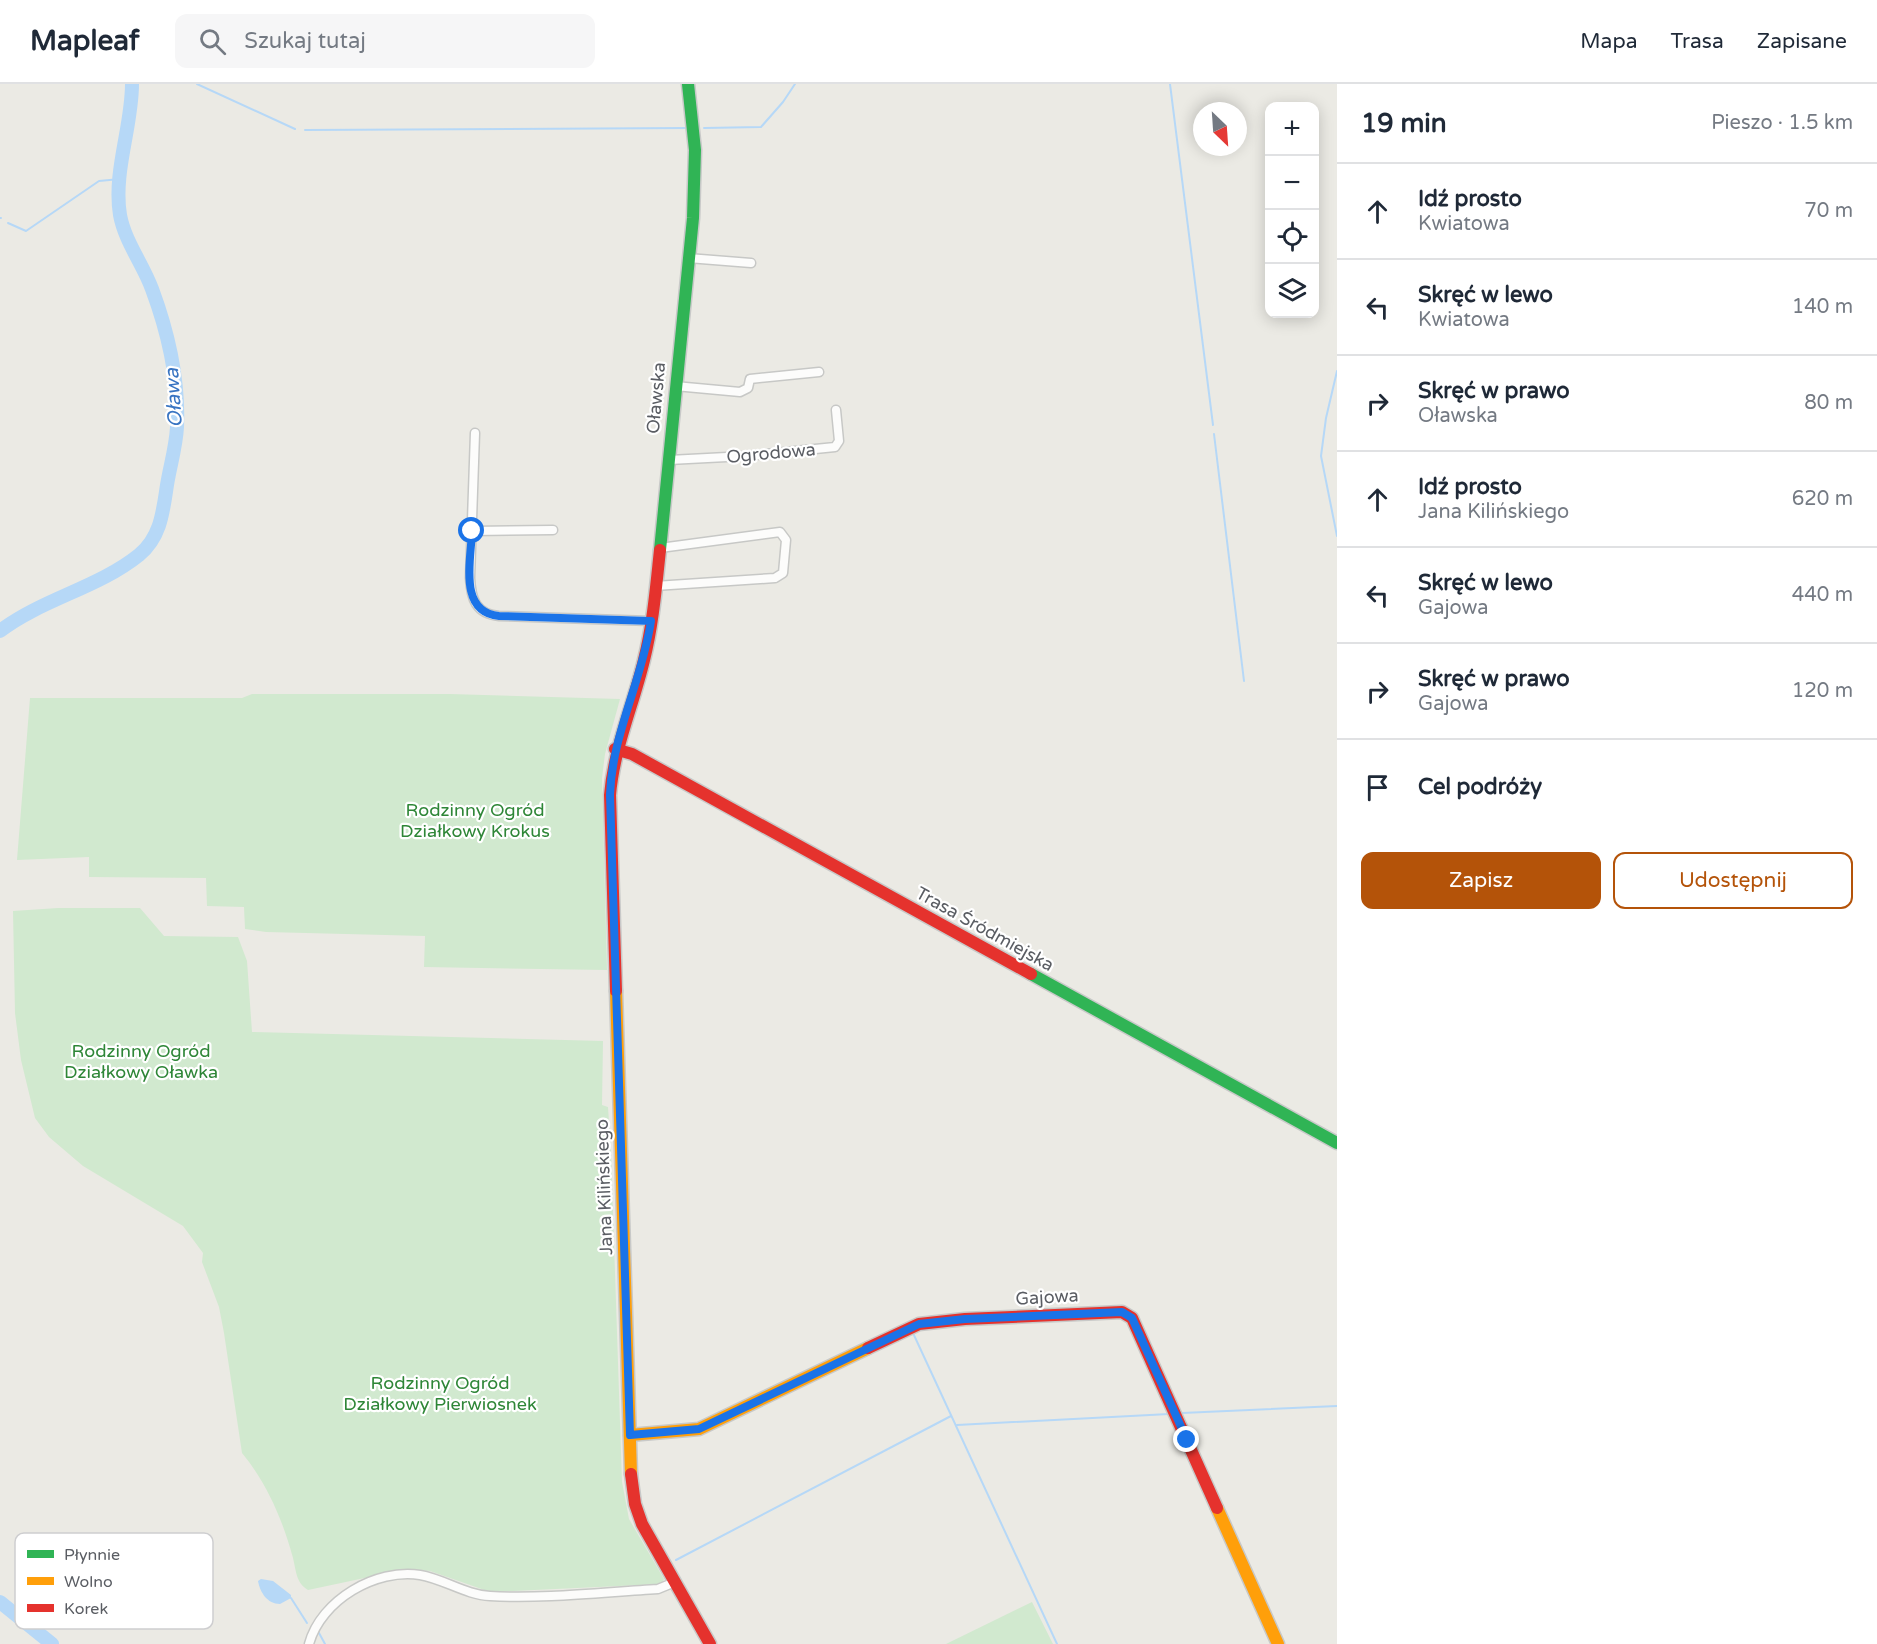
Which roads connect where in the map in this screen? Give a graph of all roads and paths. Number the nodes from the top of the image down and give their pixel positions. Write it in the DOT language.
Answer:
graph roads {
  1 [pos="688,84"];
  2 [pos="688,258"];
  3 [pos="751,263"];
  4 [pos="819,372"];
  5 [pos="675,387"];
  6 [pos="836,410"];
  7 [pos="475,433"];
  8 [pos="669,460"];
  9 [pos="553,530"];
  10 [pos="472,531"];
  11 [pos="660,548"];
  12 [pos="656,586"];
  13 [pos="651,621"];
  14 [pos="626,711"];
  15 [pos="615,749"];
  16 [pos="1337,1143"];
  17 [pos="630,1435"];
  18 [pos="675,1582"];
  19 [pos="309,1644"];
  20 [pos="710,1644"];
  21 [pos="1278,1644"];
  1 -- 2 [label="street, Oławska"];
  2 -- 3 [label="street"];
  2 -- 5 [label="street, Oławska"];
  4 -- 5 [label="street"];
  5 -- 8 [label="street, Oławska"];
  6 -- 8 [label="street, Ogrodowa"];
  7 -- 10 [label="street"];
  8 -- 11 [label="street, Oławska"];
  9 -- 10 [label="street"];
  10 -- 13 [label="street"];
  11 -- 12 [label="street, Oławska"];
  11 -- 12 [label="street"];
  12 -- 13 [label="street, Oławska"];
  13 -- 14 [label="street, Oławska"];
  14 -- 15 [label="street, Jana Kilińskiego"];
  15 -- 16 [label="street, Trasa Śródmiejska"];
  15 -- 17 [label="street, Jana Kilińskiego"];
  17 -- 18 [label="street, Jana Kilińskiego"];
  17 -- 21 [label="street, Gajowa"];
  18 -- 19 [label="street"];
  18 -- 20 [label="street, Jana Kilińskiego"];
}
